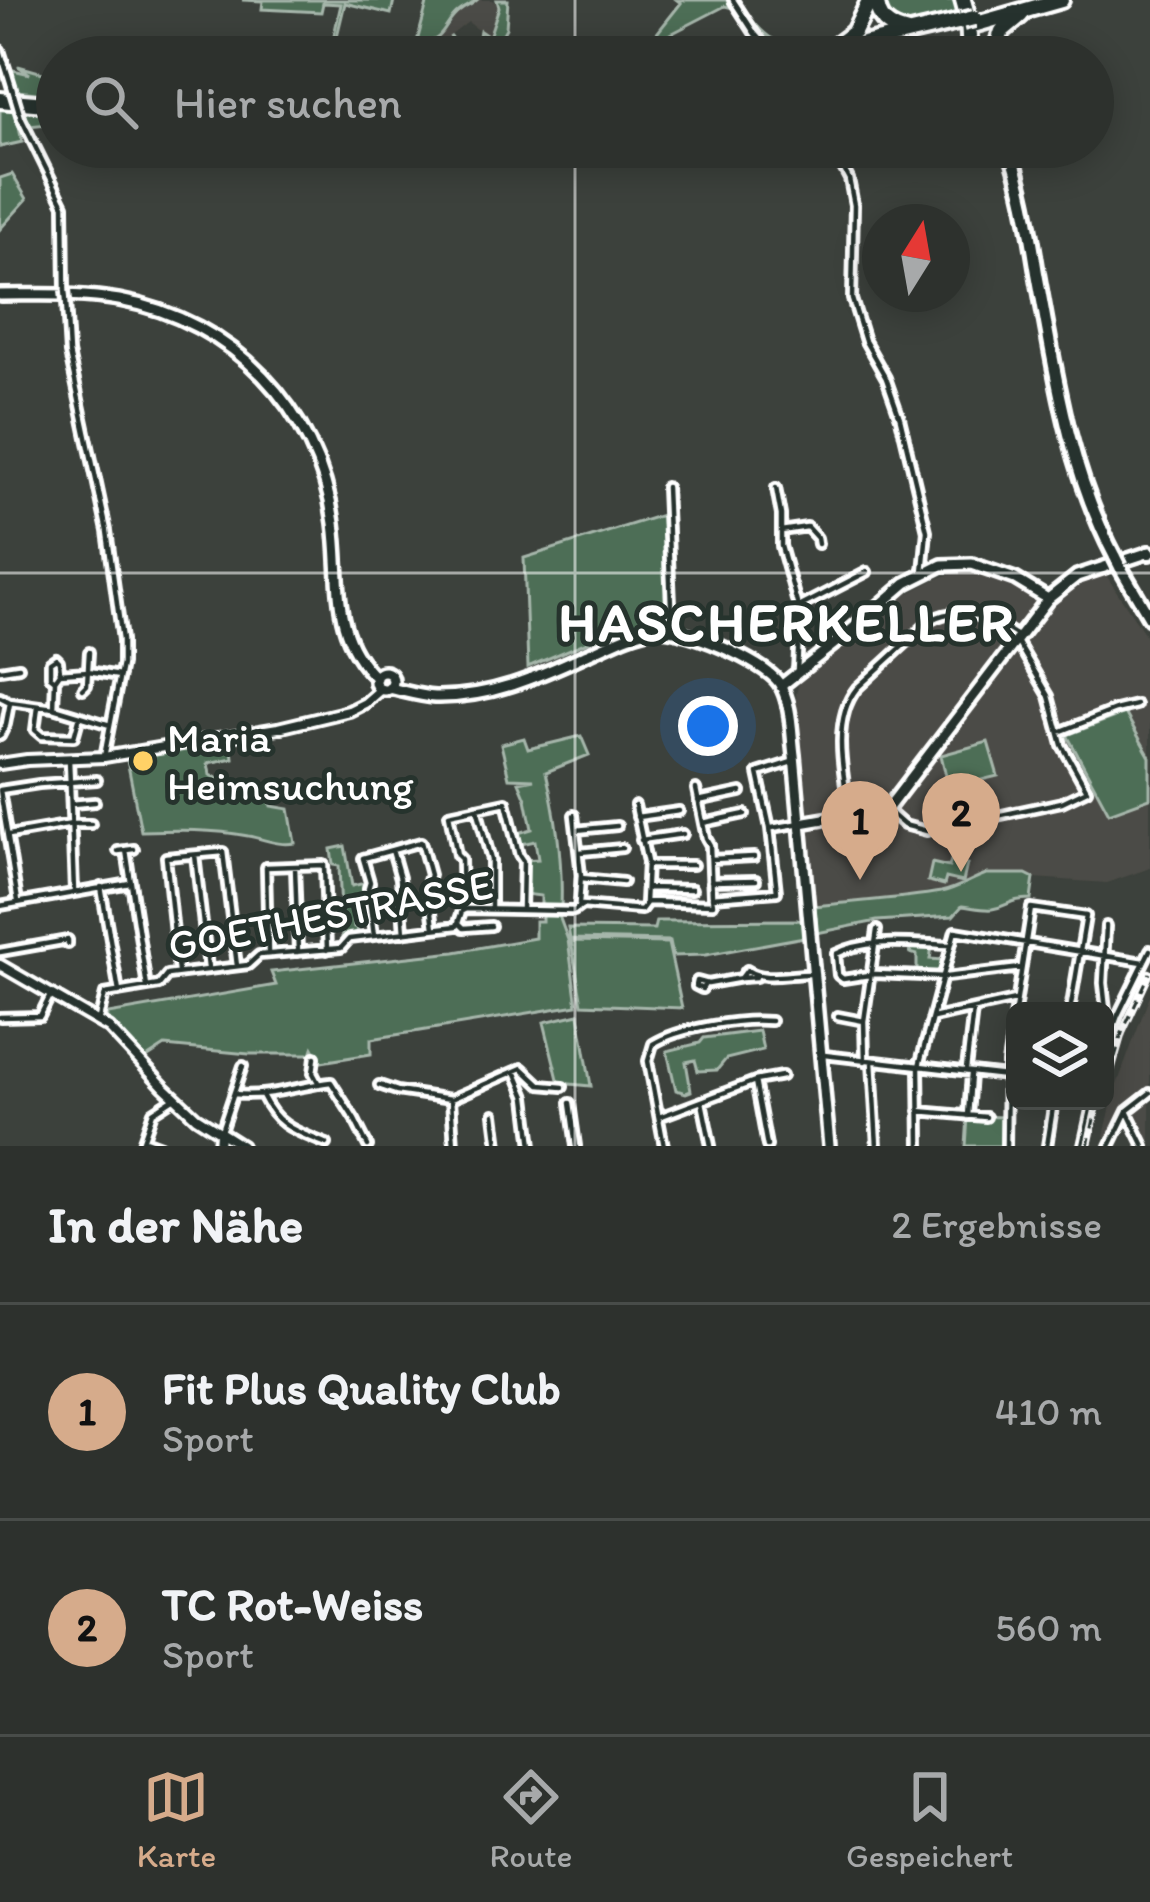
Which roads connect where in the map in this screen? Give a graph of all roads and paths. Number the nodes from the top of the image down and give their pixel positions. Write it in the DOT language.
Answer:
graph roads {
  1 [pos="733,0"];
  2 [pos="873,0"];
  3 [pos="963,0"];
  4 [pos="1061,0"];
  5 [pos="1035,4"];
  6 [pos="968,23"];
  7 [pos="914,34"];
  8 [pos="757,36"];
  9 [pos="850,36"];
  10 [pos="905,36"];
  11 [pos="920,36"];
  12 [pos="969,36"];
  13 [pos="1000,36"];
  14 [pos="0,50"];
  15 [pos="0,97"];
  16 [pos="36,100"];
  17 [pos="36,148"];
  18 [pos="46,168"];
  19 [pos="844,168"];
  20 [pos="1016,168"];
  21 [pos="0,295"];
  22 [pos="667,487"];
  23 [pos="776,488"];
  24 [pos="781,531"];
  25 [pos="818,544"];
  26 [pos="1149,553"];
  27 [pos="867,572"];
  28 [pos="923,572"];
  29 [pos="1048,599"];
  30 [pos="1146,603"];
  31 [pos="799,607"];
  32 [pos="1150,618"];
  33 [pos="672,629"];
  34 [pos="1017,639"];
  35 [pos="88,652"];
  36 [pos="20,667"];
  37 [pos="0,670"];
  38 [pos="88,671"];
  39 [pos="61,673"];
  40 [pos="120,676"];
  41 [pos="55,680"];
  42 [pos="786,682"];
  43 [pos="385,684"];
  44 [pos="83,689"];
  45 [pos="0,697"];
  46 [pos="10,702"];
  47 [pos="1136,705"];
  48 [pos="38,707"];
  49 [pos="54,709"];
  50 [pos="80,717"];
  51 [pos="110,725"];
  52 [pos="1059,732"];
  53 [pos="0,736"];
  54 [pos="104,757"];
  55 [pos="795,758"];
  56 [pos="69,760"];
  57 [pos="0,764"];
  58 [pos="97,780"];
  59 [pos="70,782"];
  60 [pos="696,789"];
  61 [pos="1,790"];
  62 [pos="741,792"];
  63 [pos="698,801"];
  64 [pos="95,802"];
  65 [pos="71,804"];
  66 [pos="635,805"];
  67 [pos="477,808"];
  68 [pos="886,809"];
  69 [pos="679,811"];
  70 [pos="746,814"];
  71 [pos="574,815"];
  72 [pos="850,815"];
  73 [pos="637,817"];
  74 [pos="703,823"];
  75 [pos="801,823"];
  76 [pos="72,824"];
  77 [pos="91,824"];
  78 [pos="617,826"];
  79 [pos="770,828"];
  80 [pos="576,830"];
  81 [pos="683,834"];
  82 [pos="9,835"];
  83 [pos="640,840"];
  84 [pos="622,848"];
  85 [pos="126,850"];
  86 [pos="392,850"];
  87 [pos="578,852"];
  88 [pos="195,855"];
  89 [pos="754,857"];
  90 [pos="711,859"];
  91 [pos="646,865"];
  92 [pos="693,865"];
  93 [pos="295,866"];
  94 [pos="581,878"];
  95 [pos="756,880"];
  96 [pos="711,881"];
  97 [pos="623,882"];
  98 [pos="130,883"];
  99 [pos="101,887"];
  100 [pos="646,888"];
  101 [pos="692,889"];
  102 [pos="74,891"];
  103 [pos="712,897"];
  104 [pos="18,901"];
  105 [pos="646,903"];
  106 [pos="580,905"];
  107 [pos="0,906"];
  108 [pos="491,909"];
  109 [pos="462,910"];
  110 [pos="522,910"];
  111 [pos="460,924"];
  112 [pos="491,926"];
  113 [pos="1106,926"];
  114 [pos="434,929"];
  115 [pos="877,930"];
  116 [pos="404,933"];
  117 [pos="374,936"];
  118 [pos="1026,941"];
  119 [pos="951,942"];
  120 [pos="68,944"];
  121 [pos="875,945"];
  122 [pos="327,950"];
  123 [pos="1150,950"];
  124 [pos="1081,951"];
  125 [pos="0,952"];
  126 [pos="298,952"];
  127 [pos="268,954"];
  128 [pos="1105,955"];
  129 [pos="1143,962"];
  130 [pos="0,965"];
  131 [pos="236,966"];
  132 [pos="1021,968"];
  133 [pos="208,970"];
  134 [pos="178,973"];
  135 [pos="814,974"];
  136 [pos="871,975"];
  137 [pos="942,977"];
  138 [pos="705,984"];
  139 [pos="147,987"];
  140 [pos="119,992"];
  141 [pos="50,996"];
  142 [pos="1016,1000"];
  143 [pos="1072,1002"];
  144 [pos="1105,1002"];
  145 [pos="973,1010"];
  146 [pos="838,1016"];
  147 [pos="0,1017"];
  148 [pos="932,1018"];
  149 [pos="95,1019"];
  150 [pos="771,1021"];
  151 [pos="864,1021"];
  152 [pos="1114,1026"];
  153 [pos="821,1055"];
  154 [pos="315,1057"];
  155 [pos="868,1062"];
  156 [pos="243,1066"];
  157 [pos="919,1066"];
  158 [pos="515,1071"];
  159 [pos="969,1071"];
  160 [pos="1006,1075"];
  161 [pos="782,1076"];
  162 [pos="755,1081"];
  163 [pos="319,1084"];
  164 [pos="379,1085"];
  165 [pos="563,1088"];
  166 [pos="1150,1093"];
  167 [pos="234,1094"];
  168 [pos="262,1095"];
  169 [pos="176,1097"];
  170 [pos="451,1099"];
  171 [pos="702,1102"];
  172 [pos="570,1103"];
  173 [pos="1009,1110"];
  174 [pos="1053,1110"];
  175 [pos="1091,1110"];
  176 [pos="1127,1111"];
  177 [pos="920,1112"];
  178 [pos="494,1114"];
  179 [pos="968,1116"];
  180 [pos="658,1117"];
  181 [pos="986,1117"];
  182 [pos="220,1134"];
  183 [pos="143,1143"];
  184 [pos="327,1144"];
  185 [pos="160,1146"];
  186 [pos="219,1146"];
  187 [pos="242,1146"];
  188 [pos="368,1146"];
  189 [pos="454,1146"];
  190 [pos="498,1146"];
  191 [pos="532,1146"];
  192 [pos="576,1146"];
  193 [pos="664,1146"];
  194 [pos="711,1146"];
  195 [pos="767,1146"];
  196 [pos="829,1146"];
  197 [pos="877,1146"];
  198 [pos="920,1146"];
  199 [pos="1006,1146"];
  200 [pos="1047,1146"];
  201 [pos="1083,1146"];
  202 [pos="1110,1146"];
  203 [pos="1144,1146"];
  1 -- 8 [label="street"];
  2 -- 7 [label="highway"];
  2 -- 9 [label="highway"];
  3 -- 12 [label="highway"];
  4 -- 5 [label="highway"];
  5 -- 6 [label="highway"];
  5 -- 13 [label="highway"];
  6 -- 7 [label="highway"];
  6 -- 11 [label="highway"];
  7 -- 10 [label="highway"];
  14 -- 17 [label="street, bridge"];
  15 -- 16 [label="highway"];
  18 -- 40 [label="street, bridge"];
  19 -- 28 [label="street"];
  20 -- 30 [label="main road"];
  21 -- 43 [label="main road"];
  22 -- 33 [label="street"];
  23 -- 24 [label="street"];
  24 -- 25 [label="street"];
  24 -- 31 [label="street"];
  26 -- 29 [label="main road"];
  27 -- 31 [label="street"];
  28 -- 29 [label="main road"];
  28 -- 42 [label="main road"];
  29 -- 34 [label="main road"];
  30 -- 32 [label="main road"];
  31 -- 42 [label="street"];
  33 -- 42 [label="main road"];
  33 -- 43 [label="main road"];
  34 -- 52 [label="street"];
  34 -- 68 [label="main road"];
  34 -- 72 [label="street"];
  35 -- 38 [label="street"];
  36 -- 37 [label="street"];
  38 -- 39 [label="street"];
  38 -- 40 [label="street"];
  38 -- 44 [label="street"];
  39 -- 41 [label="street"];
  39 -- 41 [label="street"];
  40 -- 51 [label="street"];
  41 -- 49 [label="street"];
  42 -- 55 [label="main road"];
  43 -- 54 [label="street"];
  45 -- 46 [label="street"];
  46 -- 48 [label="street"];
  46 -- 53 [label="street"];
  47 -- 52 [label="street"];
  48 -- 49 [label="street"];
  48 -- 50 [label="street"];
  49 -- 50 [label="street"];
  50 -- 51 [label="street"];
  51 -- 54 [label="street"];
  52 -- 68 [label="street"];
  54 -- 56 [label="street"];
  55 -- 75 [label="main road"];
  55 -- 79 [label="street"];
  56 -- 57 [label="street"];
  56 -- 59 [label="street"];
  58 -- 59 [label="street"];
  59 -- 61 [label="street"];
  59 -- 65 [label="street"];
  60 -- 63 [label="street"];
  61 -- 82 [label="street"];
  62 -- 63 [label="street"];
  63 -- 74 [label="street"];
  64 -- 65 [label="street"];
  65 -- 76 [label="street"];
  66 -- 73 [label="street"];
  67 -- 108 [label="street"];
  67 -- 109 [label="street"];
  67 -- 110 [label="street"];
  68 -- 72 [label="main road"];
  69 -- 73 [label="street"];
  70 -- 74 [label="street"];
  71 -- 80 [label="street"];
  72 -- 75 [label="main road"];
  73 -- 83 [label="street"];
  74 -- 90 [label="street"];
  75 -- 79 [label="street"];
  75 -- 135 [label="main road"];
  76 -- 77 [label="street"];
  76 -- 82 [label="street"];
  76 -- 102 [label="street"];
  78 -- 80 [label="street"];
  79 -- 103 [label="street, GOETHESTRASSE"];
  80 -- 87 [label="street"];
  81 -- 83 [label="street"];
  82 -- 104 [label="street"];
  83 -- 91 [label="street"];
  84 -- 87 [label="street"];
  85 -- 98 [label="street"];
  86 -- 114 [label="street"];
  86 -- 116 [label="street"];
  86 -- 117 [label="street"];
  87 -- 94 [label="street"];
  88 -- 131 [label="street"];
  88 -- 133 [label="street"];
  88 -- 134 [label="street"];
  89 -- 90 [label="street"];
  90 -- 96 [label="street"];
  91 -- 92 [label="street"];
  91 -- 100 [label="street"];
  93 -- 122 [label="street"];
  93 -- 126 [label="street"];
  93 -- 127 [label="street"];
  94 -- 97 [label="street"];
  94 -- 106 [label="street"];
  95 -- 96 [label="street"];
  96 -- 103 [label="street"];
  98 -- 99 [label="street"];
  98 -- 139 [label="street"];
  99 -- 102 [label="street"];
  99 -- 140 [label="street"];
  100 -- 101 [label="street"];
  100 -- 105 [label="street"];
  102 -- 104 [label="street"];
  103 -- 105 [label="street, GOETHESTRASSE"];
  104 -- 107 [label="street"];
  105 -- 106 [label="street, GOETHESTRASSE"];
  106 -- 110 [label="street, GOETHESTRASSE"];
  108 -- 109 [label="street, GOETHESTRASSE"];
  108 -- 110 [label="street, GOETHESTRASSE"];
  109 -- 111 [label="street, GOETHESTRASSE"];
  111 -- 112 [label="street"];
  111 -- 114 [label="street, GOETHESTRASSE"];
  113 -- 128 [label="street"];
  114 -- 116 [label="street, GOETHESTRASSE"];
  115 -- 121 [label="street"];
  116 -- 117 [label="street, GOETHESTRASSE"];
  117 -- 122 [label="street, GOETHESTRASSE"];
  118 -- 119 [label="street"];
  118 -- 124 [label="street"];
  118 -- 124 [label="street"];
  118 -- 132 [label="street"];
  119 -- 121 [label="street"];
  119 -- 137 [label="street"];
  120 -- 125 [label="street"];
  121 -- 136 [label="street"];
  121 -- 136 [label="street"];
  122 -- 126 [label="street, GOETHESTRASSE"];
  123 -- 129 [label="street"];
  124 -- 128 [label="street"];
  124 -- 143 [label="street"];
  126 -- 127 [label="street, GOETHESTRASSE"];
  127 -- 131 [label="street, GOETHESTRASSE"];
  128 -- 129 [label="street"];
  128 -- 144 [label="street"];
  129 -- 152 [label="street"];
  130 -- 141 [label="street"];
  131 -- 133 [label="street, GOETHESTRASSE"];
  132 -- 137 [label="street"];
  132 -- 142 [label="street"];
  133 -- 134 [label="street, GOETHESTRASSE"];
  134 -- 139 [label="street, GOETHESTRASSE"];
  135 -- 138 [label="street"];
  135 -- 153 [label="main road"];
  136 -- 137 [label="street"];
  136 -- 151 [label="street"];
  137 -- 148 [label="street"];
  139 -- 140 [label="street, GOETHESTRASSE"];
  140 -- 149 [label="street, GOETHESTRASSE"];
  141 -- 147 [label="street"];
  141 -- 149 [label="street"];
  142 -- 145 [label="street"];
  145 -- 148 [label="street"];
  145 -- 159 [label="street"];
  146 -- 151 [label="street"];
  148 -- 157 [label="street"];
  149 -- 169 [label="street"];
  150 -- 180 [label="street"];
  151 -- 155 [label="street"];
  153 -- 155 [label="street"];
  153 -- 196 [label="main road"];
  154 -- 163 [label="street"];
  155 -- 157 [label="street"];
  155 -- 197 [label="street"];
  156 -- 167 [label="street"];
  157 -- 159 [label="street"];
  157 -- 177 [label="street"];
  158 -- 165 [label="street"];
  158 -- 170 [label="street"];
  158 -- 191 [label="street"];
  159 -- 160 [label="street"];
  159 -- 179 [label="street"];
  161 -- 162 [label="street"];
  162 -- 171 [label="street"];
  162 -- 195 [label="street"];
  163 -- 168 [label="street"];
  163 -- 188 [label="street"];
  164 -- 170 [label="street"];
  166 -- 176 [label="street"];
  167 -- 168 [label="street"];
  167 -- 182 [label="street"];
  168 -- 184 [label="street"];
  169 -- 182 [label="street"];
  169 -- 183 [label="street"];
  170 -- 189 [label="street"];
  171 -- 180 [label="street"];
  171 -- 194 [label="street"];
  172 -- 192 [label="street"];
  173 -- 199 [label="street"];
  174 -- 200 [label="street"];
  175 -- 201 [label="street"];
  176 -- 202 [label="street"];
  176 -- 203 [label="street"];
  177 -- 179 [label="street"];
  177 -- 198 [label="street"];
  178 -- 190 [label="street"];
  179 -- 181 [label="street"];
  180 -- 193 [label="street"];
  182 -- 186 [label="street"];
  182 -- 187 [label="street"];
  183 -- 185 [label="street"];
}
